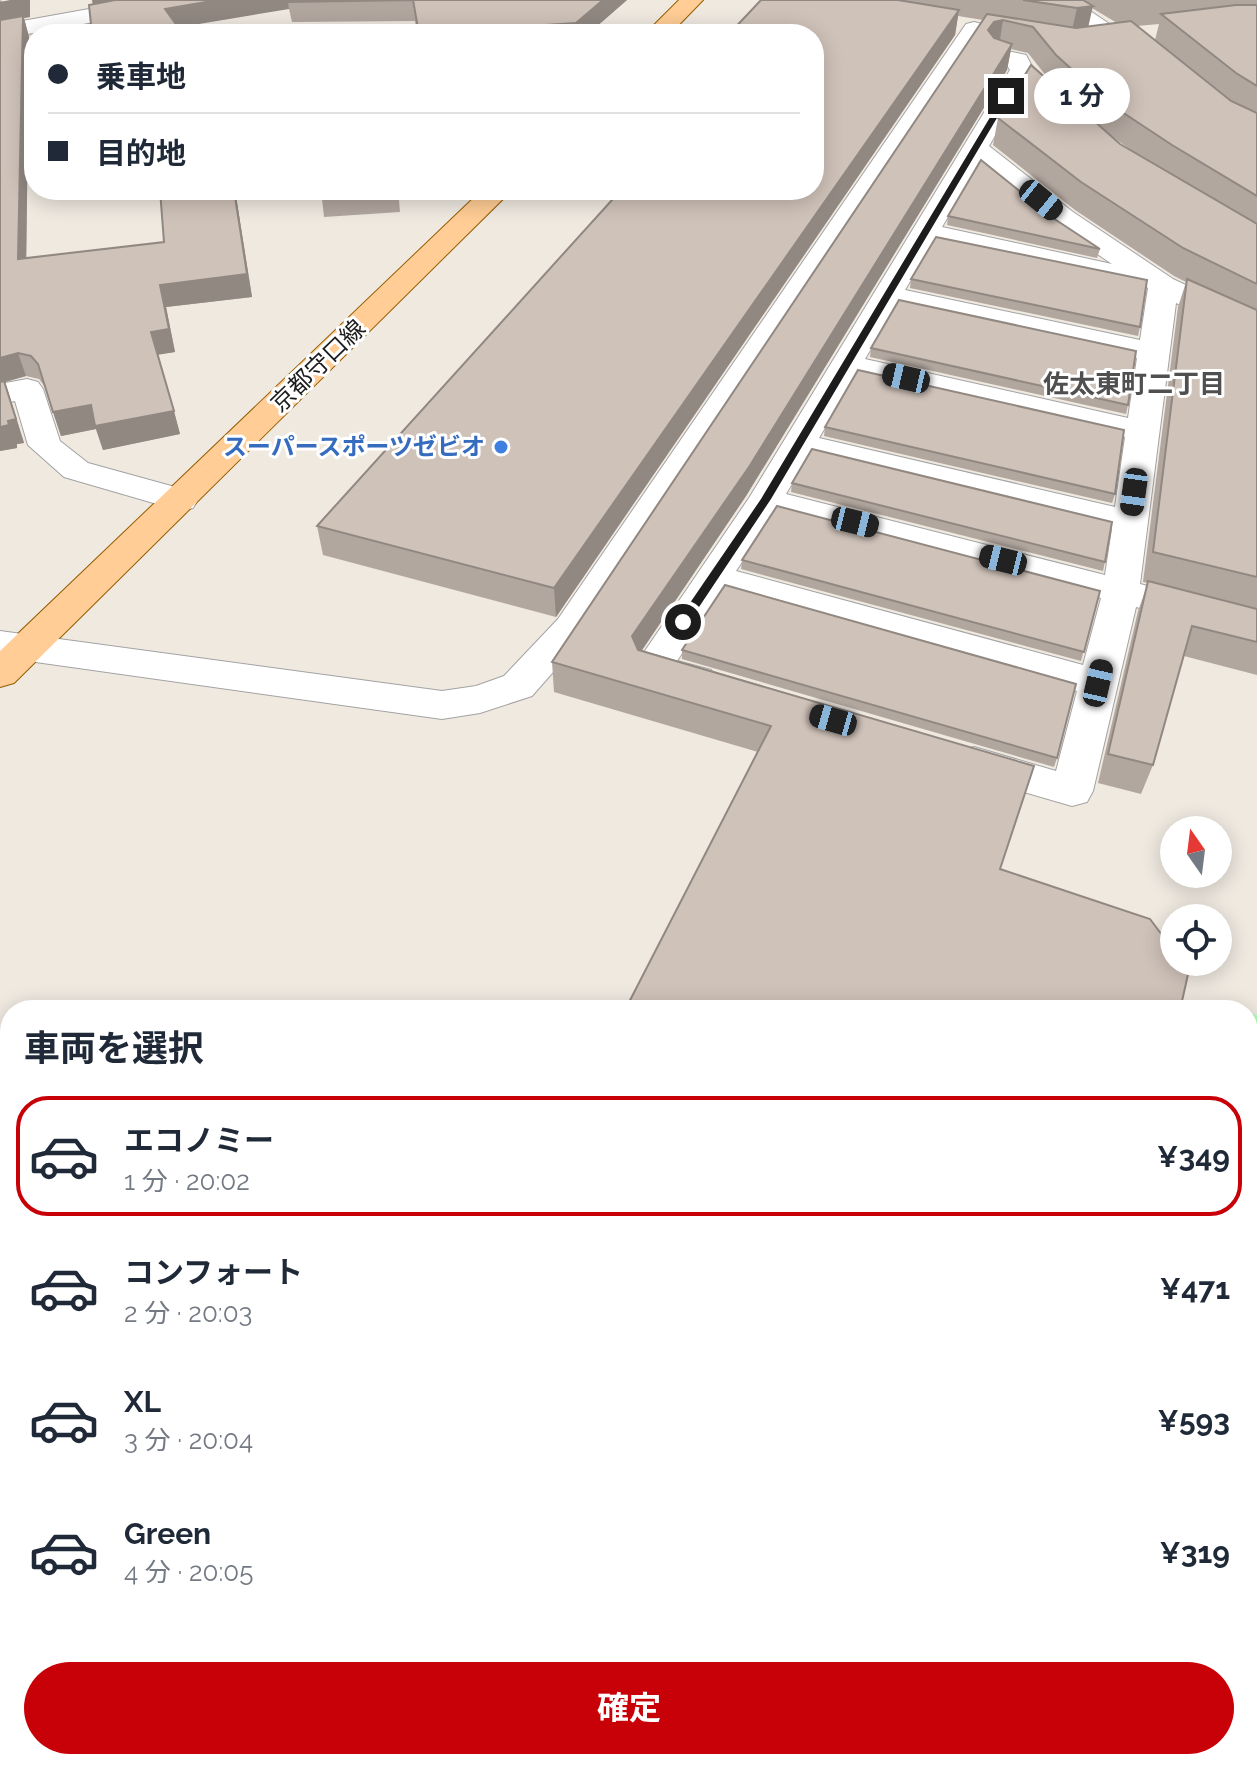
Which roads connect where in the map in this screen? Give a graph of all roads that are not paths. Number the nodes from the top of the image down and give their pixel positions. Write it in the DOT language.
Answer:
graph roads {
  1 [pos="38,0"];
  2 [pos="177,0"];
  3 [pos="692,0"];
  4 [pos="1058,0"];
  5 [pos="41,24"];
  6 [pos="46,24"];
  7 [pos="667,24"];
  8 [pos="24,28"];
  9 [pos="0,32"];
  10 [pos="1118,38"];
  11 [pos="1087,42"];
  12 [pos="1143,46"];
  13 [pos="1022,70"];
  14 [pos="1044,91"];
  15 [pos="975,148"];
  16 [pos="488,200"];
  17 [pos="925,232"];
  18 [pos="1161,284"];
  19 [pos="887,295"];
  20 [pos="1257,331"];
  21 [pos="1154,352"];
  22 [pos="846,364"];
  23 [pos="0,394"];
  24 [pos="1143,431"];
  25 [pos="799,443"];
  26 [pos="766,499"];
  27 [pos="181,500"];
  28 [pos="1130,522"];
  29 [pos="714,577"];
  30 [pos="1121,590"];
  31 [pos="1257,626"];
  32 [pos="14,645"];
  33 [pos="0,674"];
  34 [pos="1098,683"];
  35 [pos="728,689"];
  36 [pos="937,751"];
  1 -- 5 [label="street"];
  2 -- 6 [label="street"];
  3 -- 7 [label="main road"];
  4 -- 10 [label="street"];
  8 -- 9 [label="street"];
  10 -- 11 [label="street"];
  10 -- 12 [label="street"];
  13 -- 14 [label="street"];
  13 -- 15 [label="street"];
  13 -- 32 [label="street"];
  15 -- 17 [label="street"];
  15 -- 18 [label="street"];
  16 -- 27 [label="main road, 京都守口線"];
  17 -- 18 [label="street"];
  17 -- 19 [label="street"];
  18 -- 20 [label="street"];
  18 -- 21 [label="street"];
  19 -- 21 [label="street"];
  19 -- 22 [label="street"];
  21 -- 24 [label="street"];
  22 -- 24 [label="street"];
  22 -- 25 [label="street"];
  23 -- 27 [label="street"];
  24 -- 28 [label="street"];
  25 -- 26 [label="street"];
  25 -- 28 [label="street"];
  26 -- 29 [label="street"];
  26 -- 30 [label="street"];
  27 -- 32 [label="main road, 京都守口線"];
  28 -- 30 [label="street"];
  29 -- 34 [label="street"];
  29 -- 35 [label="street"];
  30 -- 31 [label="street"];
  30 -- 34 [label="street"];
  32 -- 33 [label="main road, 京都守口線"];
  34 -- 36 [label="street"];
}
